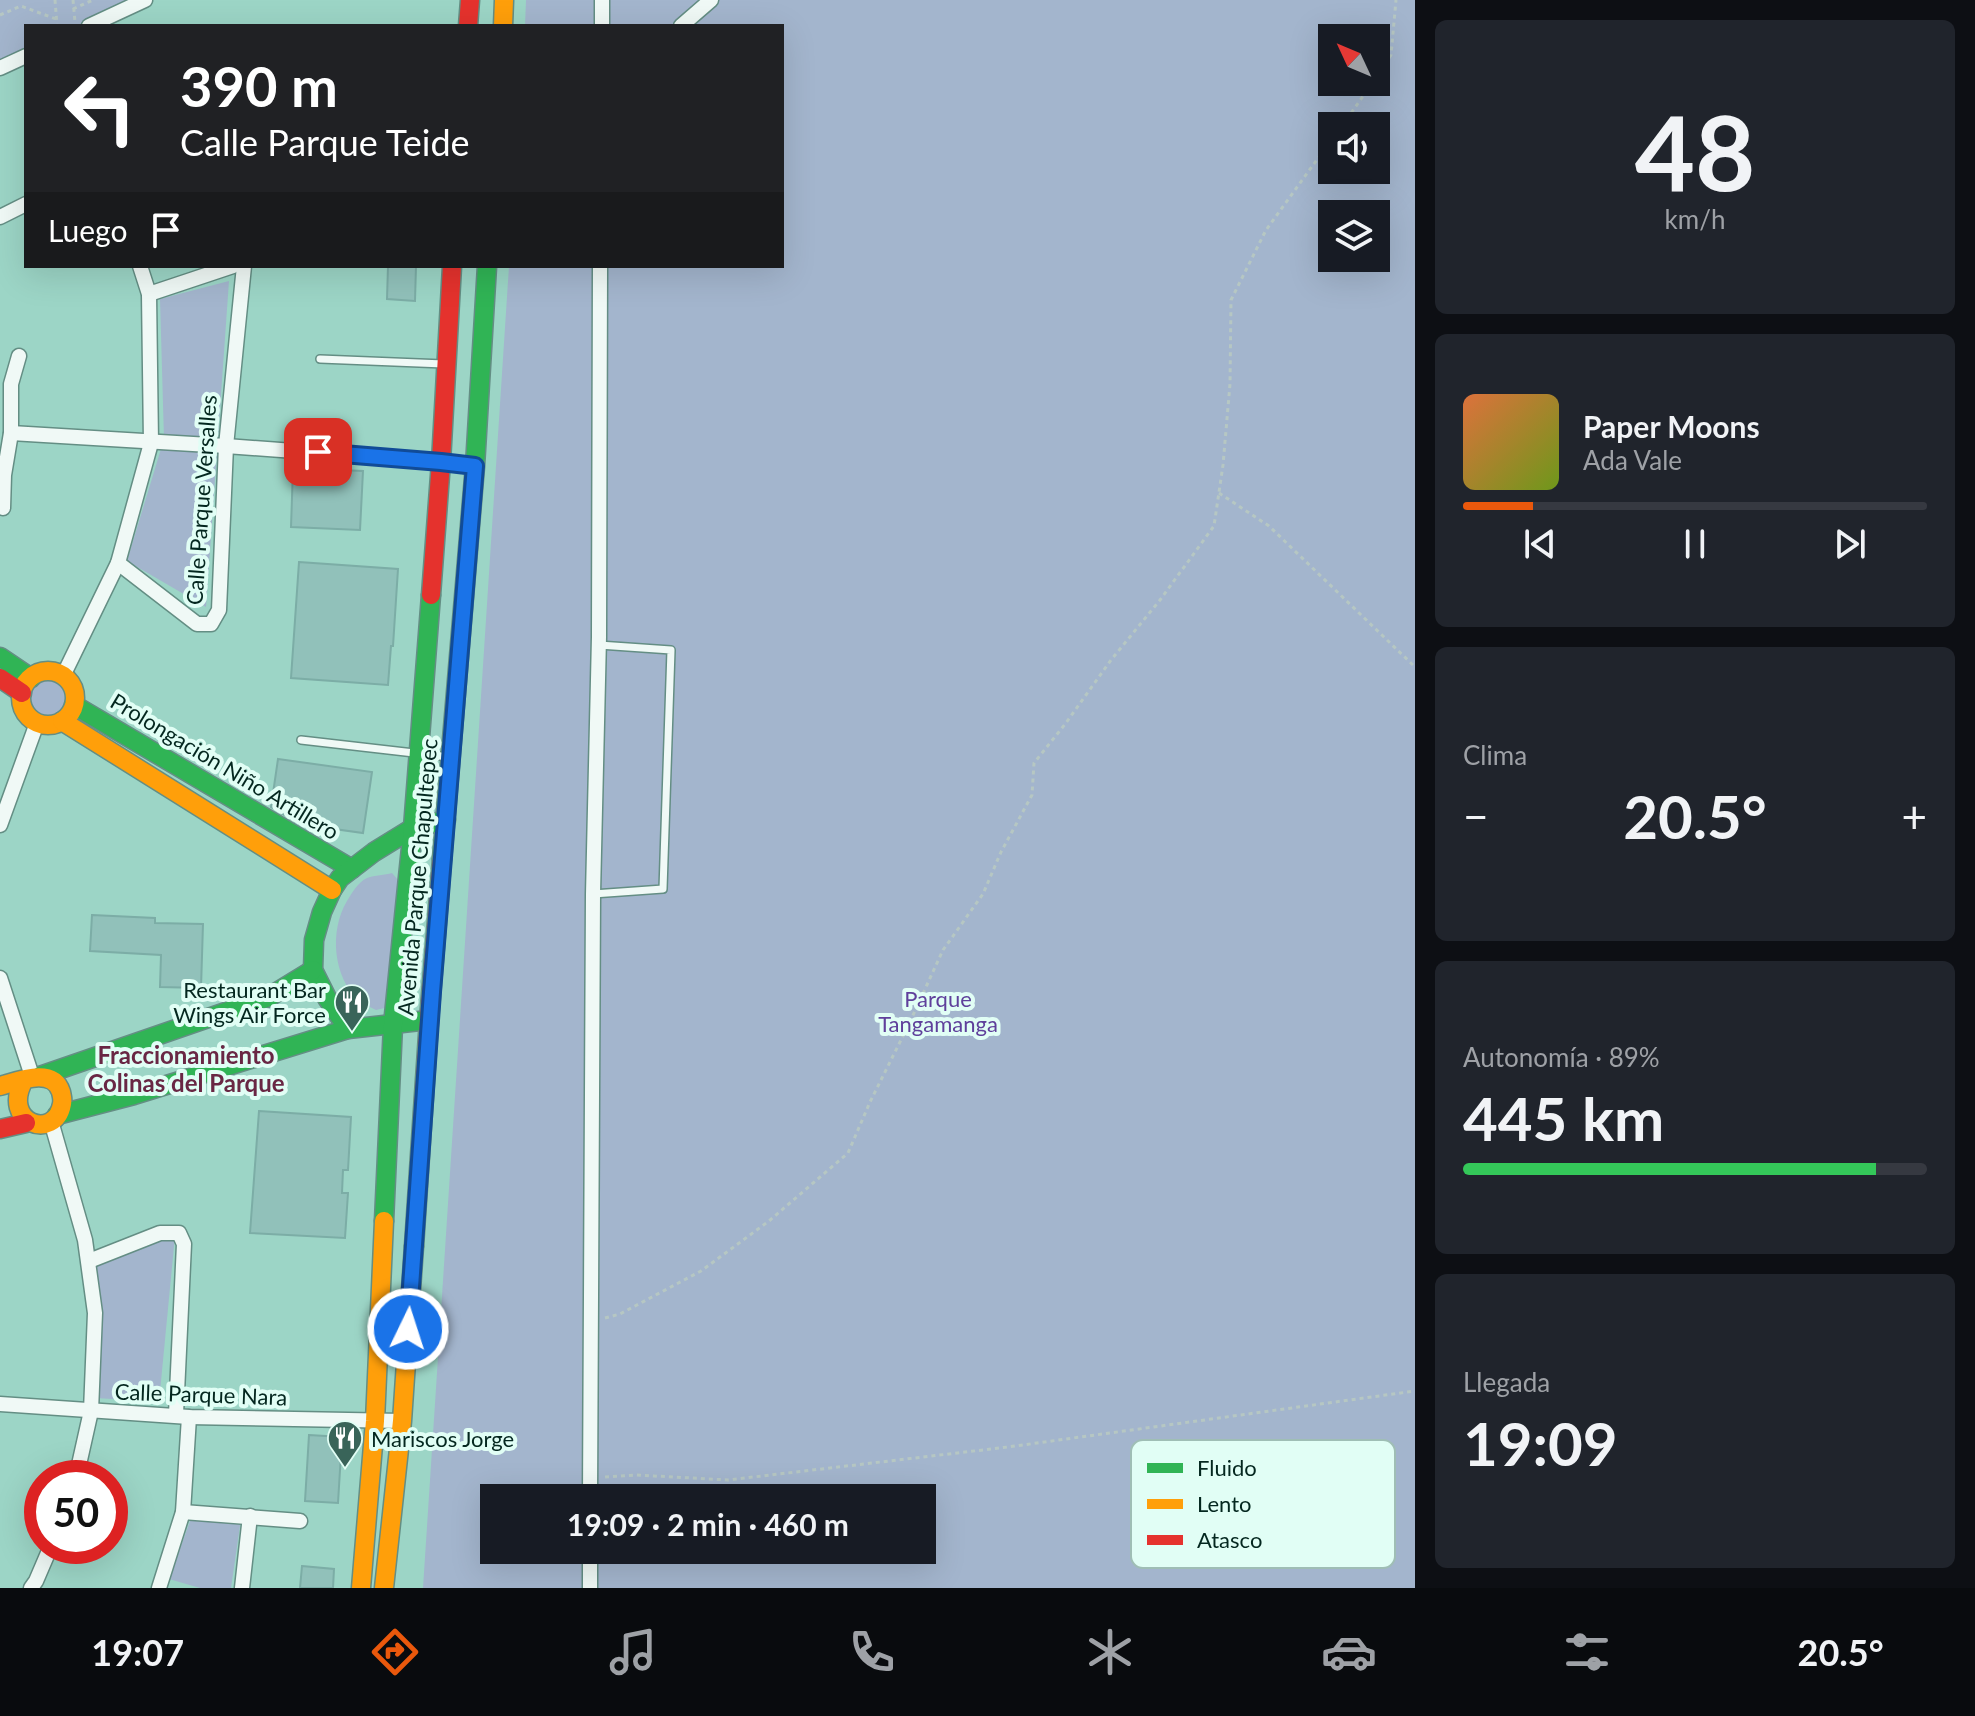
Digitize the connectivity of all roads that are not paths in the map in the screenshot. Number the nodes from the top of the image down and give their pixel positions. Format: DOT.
graph roads {
  1 [pos="145,0"];
  2 [pos="470,0"];
  3 [pos="504,0"];
  4 [pos="602,0"];
  5 [pos="711,0"];
  6 [pos="93,24"];
  7 [pos="468,24"];
  8 [pos="503,24"];
  9 [pos="602,24"];
  10 [pos="683,24"];
  11 [pos="24,57"];
  12 [pos="0,68"];
  13 [pos="24,205"];
  14 [pos="0,217"];
  15 [pos="141,268"];
  16 [pos="227,268"];
  17 [pos="244,268"];
  18 [pos="452,268"];
  19 [pos="487,268"];
  20 [pos="600,268"];
  21 [pos="149,294"];
  22 [pos="19,356"];
  23 [pos="320,359"];
  24 [pos="446,364"];
  25 [pos="6,384"];
  26 [pos="11,433"];
  27 [pos="151,443"];
  28 [pos="226,446"];
  29 [pos="441,462"];
  30 [pos="475,466"];
  31 [pos="2,475"];
  32 [pos="3,508"];
  33 [pos="118,563"];
  34 [pos="599,645"];
  35 [pos="0,657"];
  36 [pos="63,676"];
  37 [pos="0,678"];
  38 [pos="26,686"];
  39 [pos="74,705"];
  40 [pos="62,721"];
  41 [pos="37,723"];
  42 [pos="301,740"];
  43 [pos="419,754"];
  44 [pos="451,757"];
  45 [pos="446,820"];
  46 [pos="0,825"];
  47 [pos="413,828"];
  48 [pos="352,869"];
  49 [pos="332,890"];
  50 [pos="593,894"];
  51 [pos="313,970"];
  52 [pos="0,978"];
  53 [pos="429,1020"];
  54 [pos="393,1025"];
  55 [pos="348,1029"];
  56 [pos="32,1077"];
  57 [pos="0,1086"];
  58 [pos="54,1118"];
  59 [pos="26,1123"];
  60 [pos="0,1129"];
  61 [pos="89,1261"];
  62 [pos="0,1404"];
  63 [pos="91,1411"];
  64 [pos="182,1416"];
  65 [pos="375,1421"];
  66 [pos="402,1421"];
  67 [pos="80,1460"];
  68 [pos="590,1484"];
  69 [pos="183,1512"];
  70 [pos="250,1516"];
  71 [pos="300,1521"];
  72 [pos="43,1564"];
  73 [pos="590,1564"];
  74 [pos="31,1588"];
  75 [pos="159,1588"];
  76 [pos="242,1588"];
  77 [pos="361,1588"];
  78 [pos="384,1588"];
  79 [pos="590,1588"];
  1 -- 6 [label="street"];
  2 -- 7 [label="main road"];
  3 -- 8 [label="main road"];
  4 -- 9 [label="street"];
  5 -- 10 [label="street"];
  11 -- 12 [label="street"];
  13 -- 14 [label="street"];
  15 -- 21 [label="street"];
  16 -- 21 [label="street"];
  17 -- 28 [label="street, Calle Parque Versalles"];
  18 -- 24 [label="main road, Avenida Parque Chapultepec"];
  19 -- 30 [label="main road, Avenida Parque Chapultepec"];
  20 -- 34 [label="street"];
  21 -- 27 [label="street"];
  22 -- 25 [label="street"];
  23 -- 24 [label="lane"];
  24 -- 29 [label="main road, Avenida Parque Chapultepec"];
  25 -- 26 [label="street"];
  26 -- 27 [label="street"];
  26 -- 31 [label="street"];
  27 -- 28 [label="street"];
  27 -- 33 [label="street"];
  28 -- 29 [label="street"];
  28 -- 33 [label="street, Calle Parque Versalles"];
  29 -- 30 [label="street"];
  29 -- 43 [label="main road, Avenida Parque Chapultepec"];
  30 -- 44 [label="main road, Avenida Parque Chapultepec"];
  31 -- 32 [label="street"];
  33 -- 36 [label="street"];
  34 -- 50 [label="street"];
  34 -- 50 [label="lane"];
  35 -- 38 [label="main road"];
  36 -- 38 [label="main road"];
  36 -- 39 [label="main road"];
  37 -- 38 [label="main road"];
  38 -- 41 [label="main road"];
  39 -- 40 [label="main road"];
  39 -- 48 [label="main road, Prolongación Niño Artillero"];
  40 -- 41 [label="main road"];
  40 -- 49 [label="main road, Prolongación Niño Artillero"];
  41 -- 46 [label="street"];
  42 -- 43 [label="lane"];
  43 -- 44 [label="lane"];
  43 -- 47 [label="main road, Avenida Parque Chapultepec"];
  44 -- 45 [label="main road, Avenida Parque Chapultepec"];
  45 -- 47 [label="main road"];
  45 -- 53 [label="main road, Avenida Parque Chapultepec"];
  47 -- 48 [label="main road"];
  47 -- 54 [label="main road, Avenida Parque Chapultepec"];
  48 -- 49 [label="main road"];
  49 -- 51 [label="main road"];
  50 -- 68 [label="street"];
  51 -- 55 [label="main road"];
  51 -- 56 [label="main road"];
  52 -- 56 [label="street"];
  53 -- 54 [label="main road"];
  53 -- 66 [label="main road, Avenida Parque Chapultepec"];
  54 -- 55 [label="main road"];
  54 -- 65 [label="main road, Avenida Parque Chapultepec"];
  55 -- 58 [label="main road"];
  56 -- 57 [label="main road"];
  56 -- 58 [label="main road"];
  56 -- 59 [label="main road"];
  58 -- 59 [label="main road"];
  58 -- 61 [label="street"];
  59 -- 60 [label="main road"];
  61 -- 63 [label="street"];
  61 -- 64 [label="street"];
  62 -- 63 [label="street, Calle Parque Nara"];
  63 -- 64 [label="street, Calle Parque Nara"];
  63 -- 67 [label="street"];
  64 -- 65 [label="street, Calle Parque Nara"];
  64 -- 69 [label="street"];
  65 -- 66 [label="street, Calle Parque Nara"];
  65 -- 77 [label="main road, Avenida Parque Chapultepec"];
  66 -- 78 [label="main road, Avenida Parque Chapultepec"];
  69 -- 70 [label="street"];
  69 -- 75 [label="street"];
  70 -- 71 [label="street"];
  70 -- 76 [label="street"];
  72 -- 74 [label="street"];
  73 -- 79 [label="street"];
}
